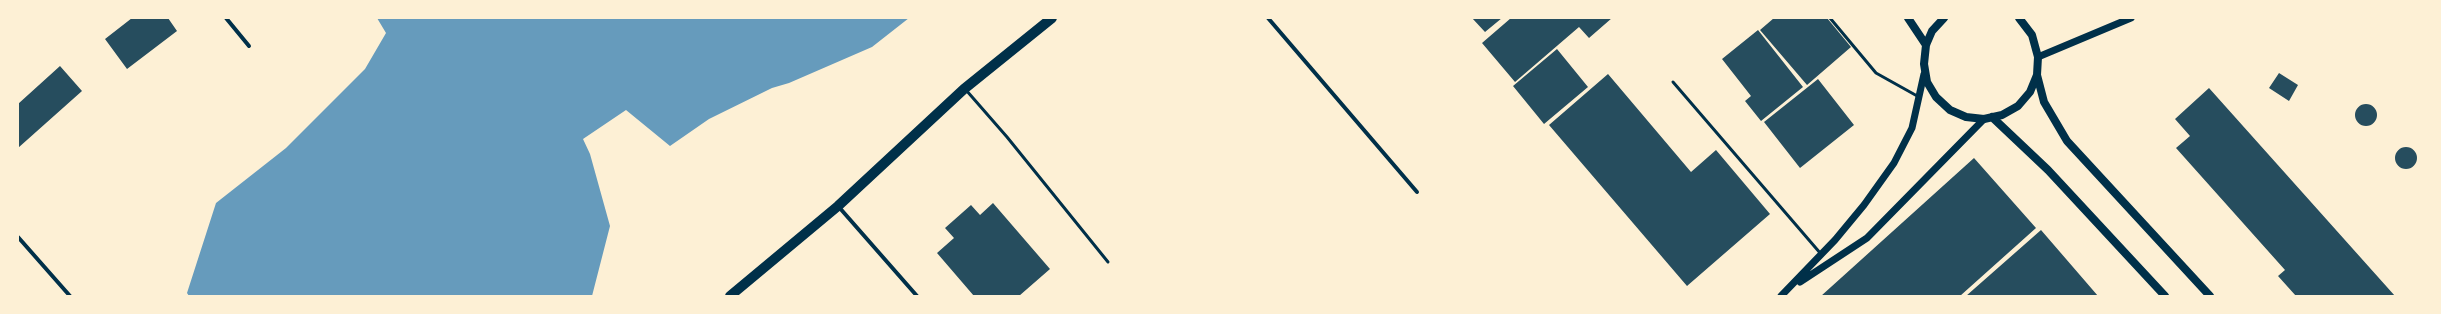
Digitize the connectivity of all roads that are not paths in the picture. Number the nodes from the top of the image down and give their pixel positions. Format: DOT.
graph roads {
  1 [pos="226,18"];
  2 [pos="1052,18"];
  3 [pos="1268,18"];
  4 [pos="1830,18"];
  5 [pos="1908,18"];
  6 [pos="1944,18"];
  7 [pos="2019,18"];
  8 [pos="2131,18"];
  9 [pos="1926,45"];
  10 [pos="249,46"];
  11 [pos="2038,57"];
  12 [pos="1925,70"];
  13 [pos="2037,75"];
  14 [pos="1673,82"];
  15 [pos="964,89"];
  16 [pos="1920,98"];
  17 [pos="1988,118"];
  18 [pos="1417,192"];
  19 [pos="838,206"];
  20 [pos="18,237"];
  21 [pos="1822,255"];
  22 [pos="1108,262"];
  23 [pos="1789,288"];
  24 [pos="70,296"];
  25 [pos="730,296"];
  26 [pos="917,296"];
  27 [pos="1781,296"];
  28 [pos="2165,296"];
  29 [pos="2210,296"];
  1 -- 10 [label="street"];
  2 -- 15 [label="main road"];
  3 -- 18 [label="street"];
  4 -- 16 [label="lane"];
  5 -- 9 [label="main road"];
  6 -- 9 [label="main road"];
  7 -- 11 [label="main road"];
  8 -- 11 [label="street"];
  9 -- 12 [label="main road"];
  11 -- 13 [label="main road"];
  12 -- 16 [label="street"];
  12 -- 17 [label="main road"];
  13 -- 17 [label="main road"];
  13 -- 29 [label="main road"];
  14 -- 21 [label="lane"];
  15 -- 19 [label="main road"];
  15 -- 22 [label="lane"];
  16 -- 21 [label="street"];
  17 -- 23 [label="street"];
  17 -- 28 [label="main road"];
  19 -- 25 [label="main road"];
  19 -- 26 [label="street"];
  20 -- 24 [label="street"];
  21 -- 23 [label="street"];
  23 -- 27 [label="street"];
}
